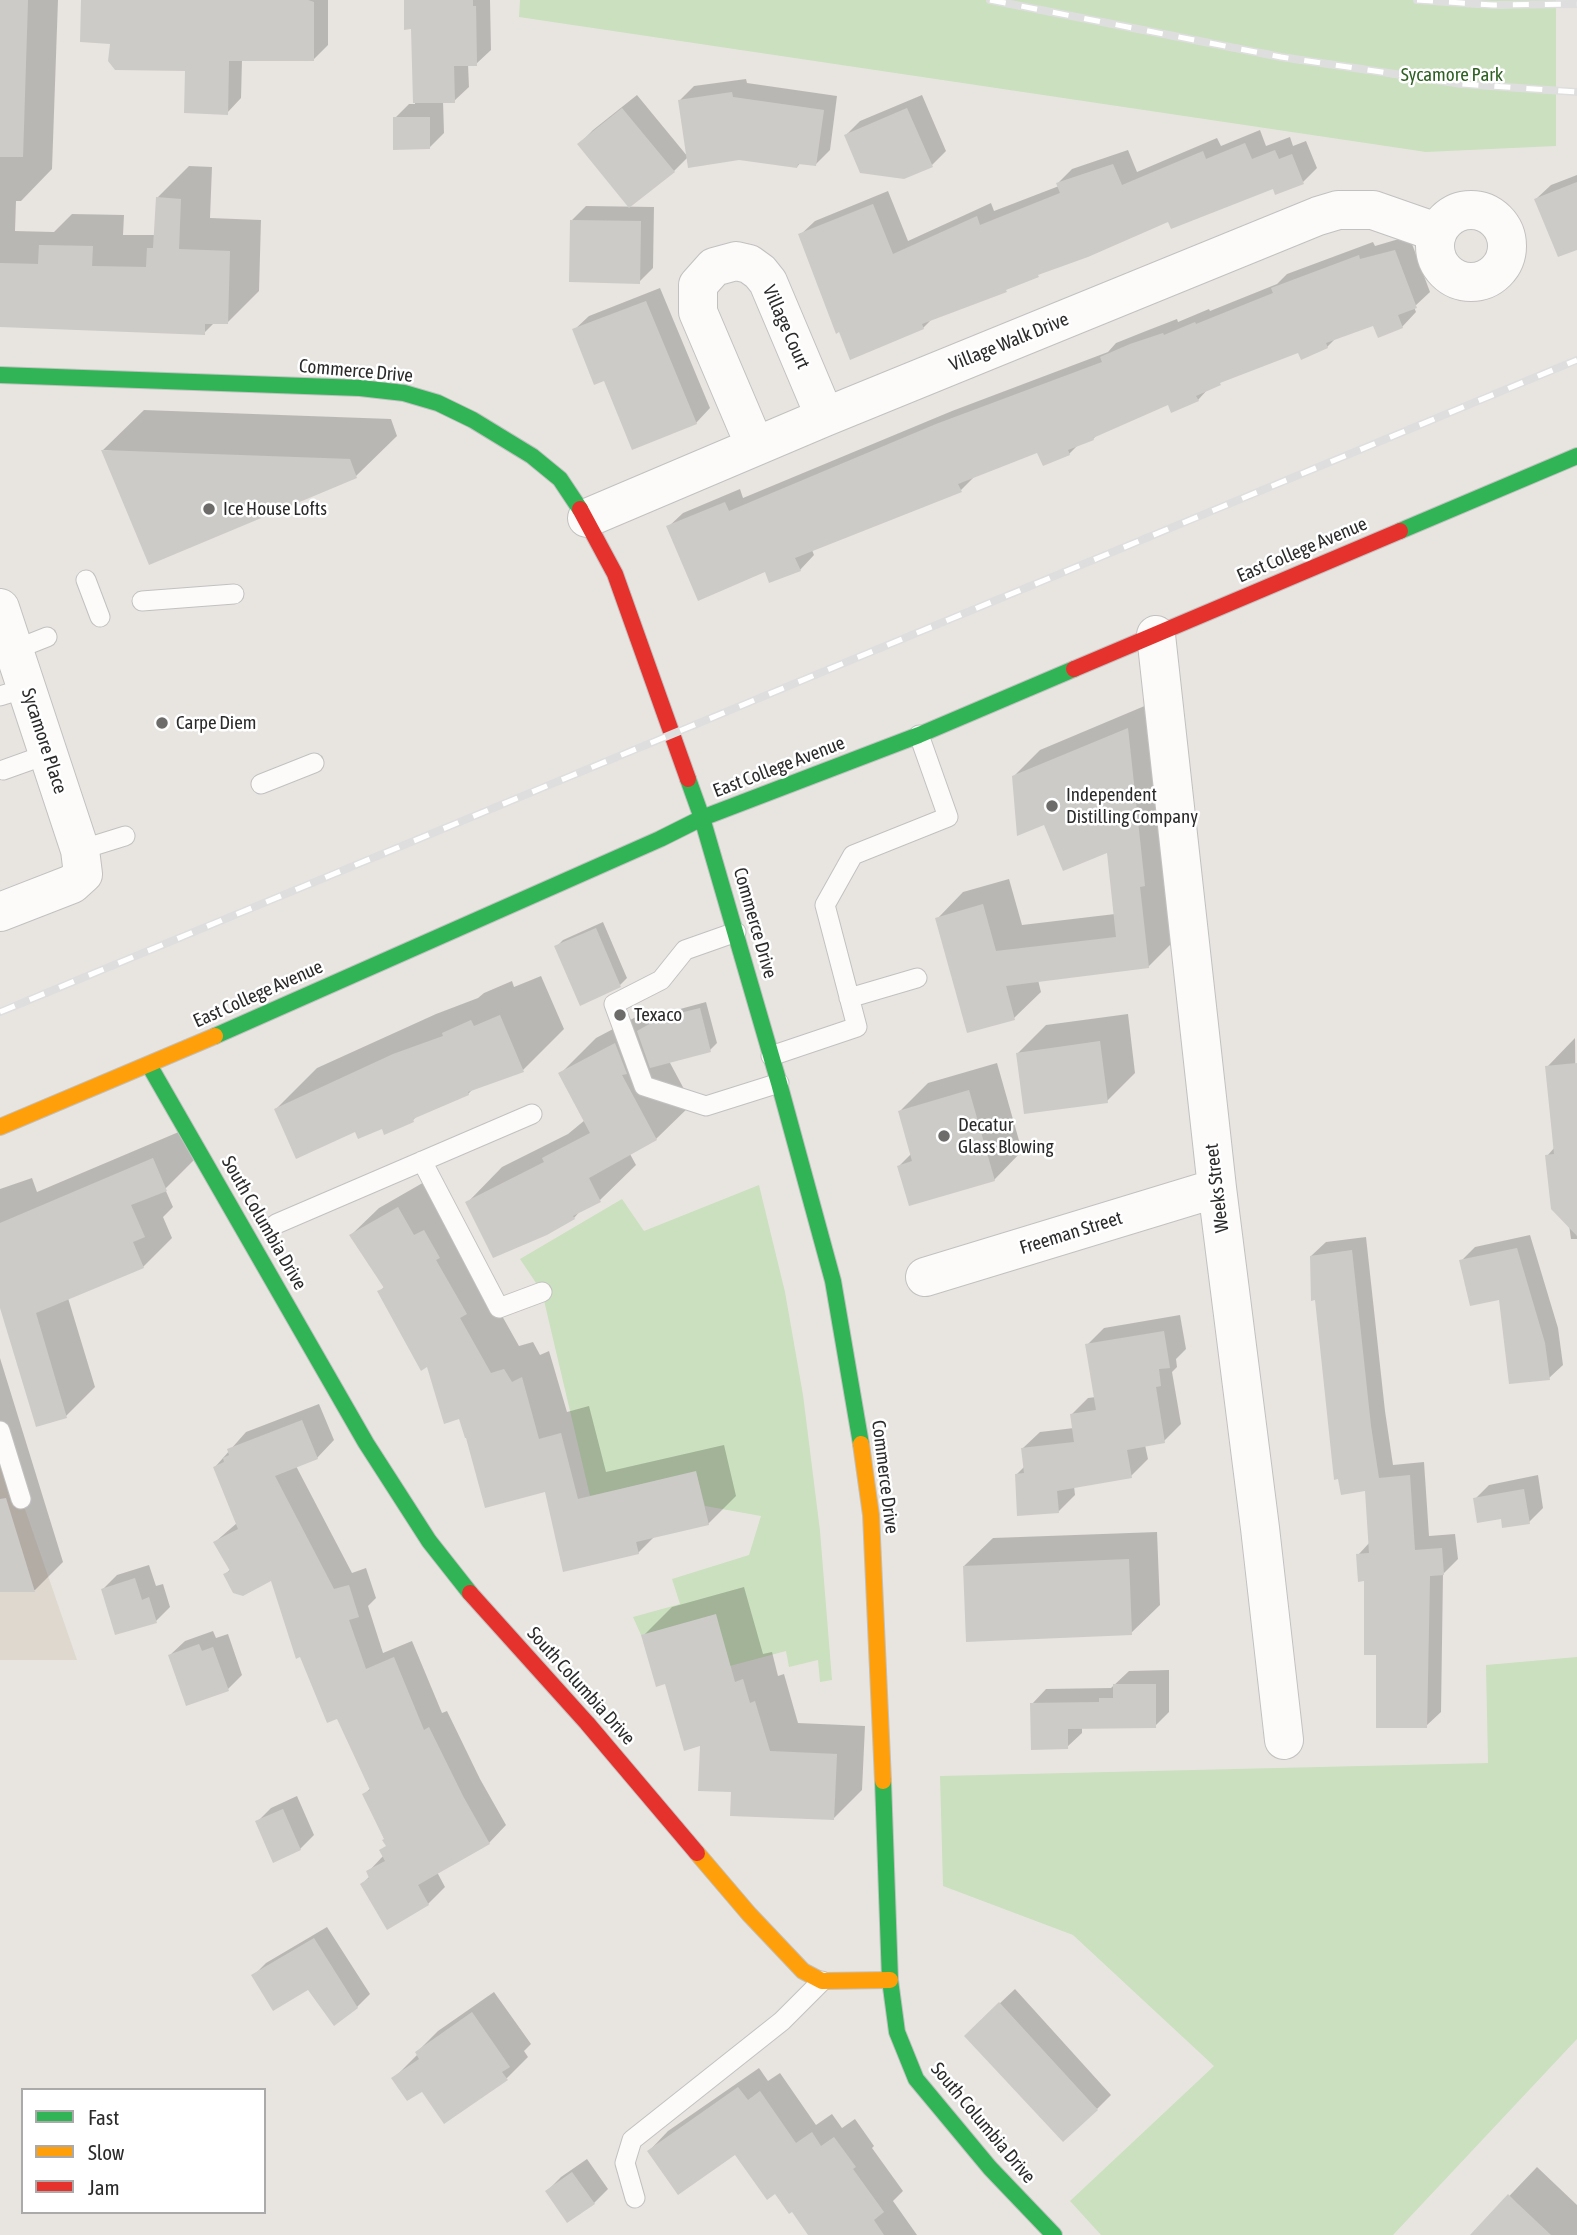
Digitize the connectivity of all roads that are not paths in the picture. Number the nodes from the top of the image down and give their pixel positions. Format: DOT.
graph roads {
  1 [pos="1436,232"];
  2 [pos="0,375"];
  3 [pos="825,416"];
  4 [pos="755,446"];
  5 [pos="1577,456"];
  6 [pos="587,518"];
  7 [pos="86,580"];
  8 [pos="234,594"];
  9 [pos="142,601"];
  10 [pos="0,608"];
  11 [pos="100,617"];
  12 [pos="1156,635"];
  13 [pos="13,692"];
  14 [pos="919,735"];
  15 [pos="48,754"];
  16 [pos="314,763"];
  17 [pos="3,770"];
  18 [pos="261,784"];
  19 [pos="702,818"];
  20 [pos="125,836"];
  21 [pos="82,862"];
  22 [pos="0,912"];
  23 [pos="736,932"];
  24 [pos="917,978"];
  25 [pos="849,998"];
  26 [pos="771,1056"];
  27 [pos="149,1065"];
  28 [pos="779,1083"];
  29 [pos="532,1114"];
  30 [pos="0,1127"];
  31 [pos="422,1161"];
  32 [pos="1217,1188"];
  33 [pos="276,1224"];
  34 [pos="925,1277"];
  35 [pos="542,1292"];
  36 [pos="0,1431"];
  37 [pos="21,1499"];
  38 [pos="1284,1740"];
  39 [pos="890,1980"];
  40 [pos="822,1981"];
  41 [pos="635,2198"];
  42 [pos="1054,2235"];
  1 -- 3 [label="street, Village Walk Drive"];
  2 -- 6 [label="main road, Commerce Drive"];
  3 -- 4 [label="street, Village Walk Drive"];
  3 -- 4 [label="street, Village Court"];
  4 -- 6 [label="street, Village Walk Drive"];
  5 -- 12 [label="main road, East College Avenue"];
  6 -- 19 [label="main road, Commerce Drive"];
  7 -- 11 [label="lane"];
  8 -- 9 [label="lane"];
  10 -- 13 [label="street, Sycamore Place"];
  12 -- 14 [label="main road, East College Avenue"];
  12 -- 32 [label="street, Weeks Street"];
  13 -- 15 [label="street, Sycamore Place"];
  14 -- 19 [label="main road, East College Avenue"];
  14 -- 25 [label="lane"];
  15 -- 17 [label="lane"];
  15 -- 21 [label="street, Sycamore Place"];
  16 -- 18 [label="lane"];
  19 -- 23 [label="main road, Commerce Drive"];
  19 -- 27 [label="main road, East College Avenue"];
  20 -- 21 [label="lane"];
  21 -- 22 [label="street"];
  23 -- 26 [label="main road, Commerce Drive"];
  23 -- 28 [label="lane"];
  24 -- 25 [label="lane"];
  25 -- 26 [label="lane"];
  26 -- 28 [label="main road, Commerce Drive"];
  27 -- 30 [label="main road, East College Avenue"];
  27 -- 40 [label="main road, South Columbia Drive"];
  28 -- 39 [label="main road, Commerce Drive"];
  29 -- 31 [label="lane"];
  31 -- 33 [label="lane"];
  31 -- 35 [label="lane"];
  32 -- 34 [label="street, Freeman Street"];
  32 -- 38 [label="street, Weeks Street"];
  36 -- 37 [label="lane"];
  39 -- 40 [label="main road"];
  39 -- 42 [label="main road, South Columbia Drive"];
  40 -- 41 [label="lane"];
}
